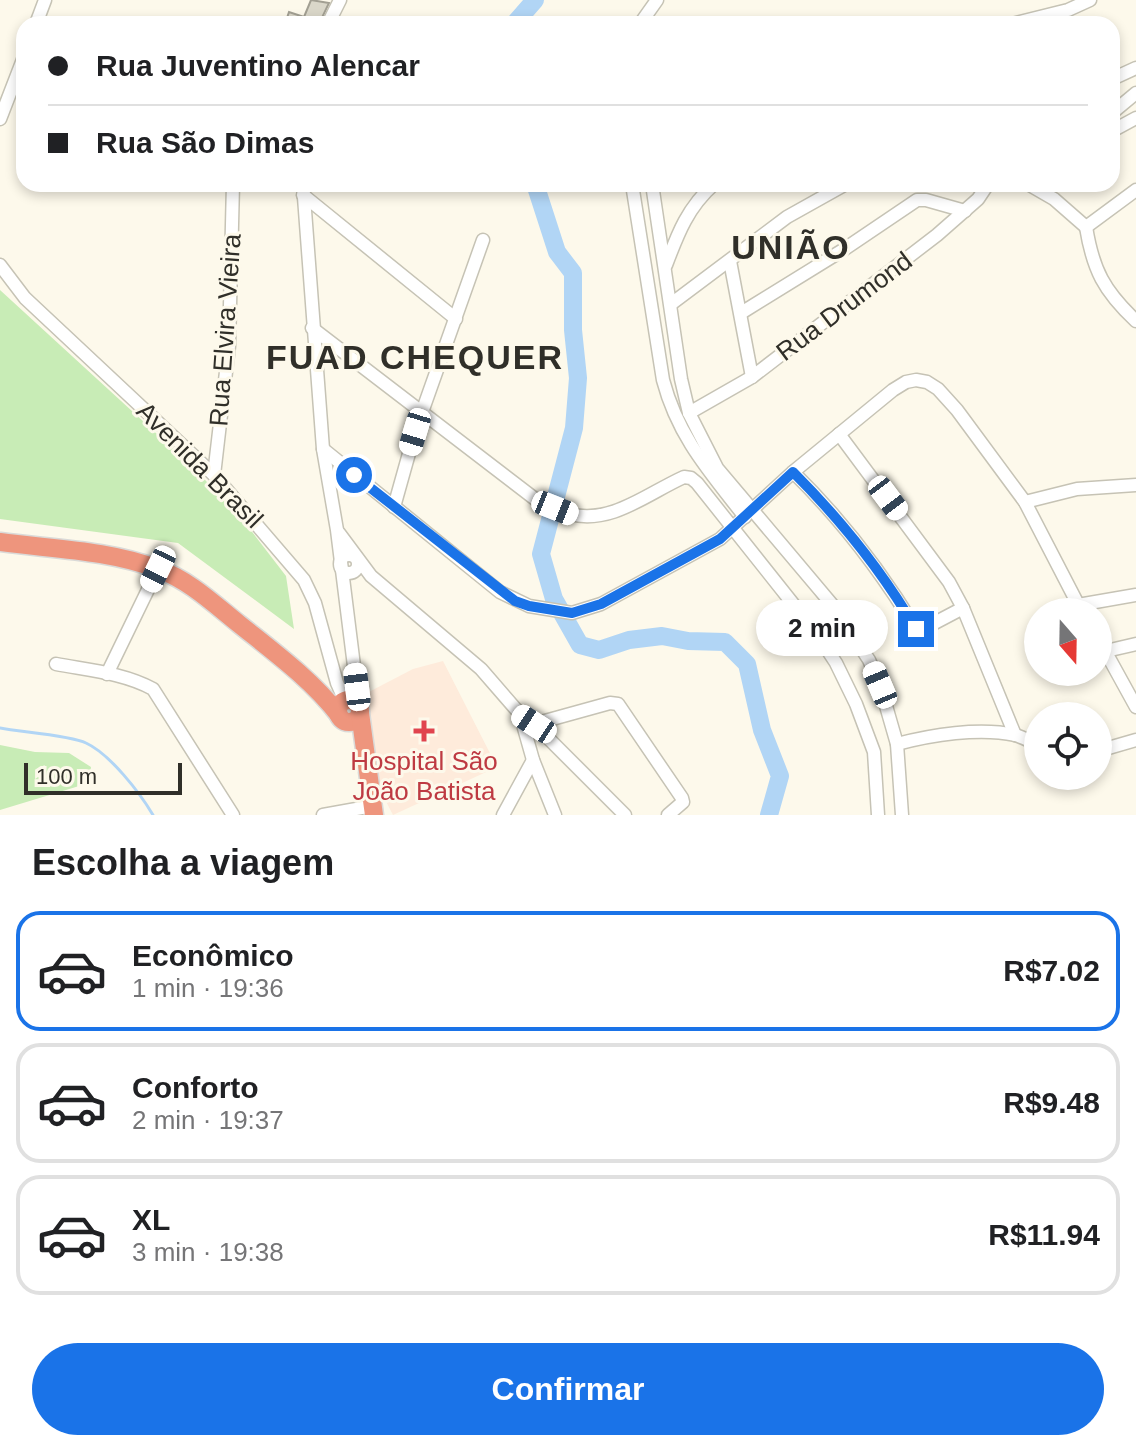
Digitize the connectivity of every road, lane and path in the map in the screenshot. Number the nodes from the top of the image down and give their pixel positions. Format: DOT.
graph roads {
  1 [pos="1090,0"];
  2 [pos="1044,16"];
  3 [pos="16,78"];
  4 [pos="1136,93"];
  5 [pos="1120,106"];
  6 [pos="0,119"];
  7 [pos="1136,190"];
  8 [pos="233,192"];
  9 [pos="303,192"];
  10 [pos="307,192"];
  11 [pos="633,192"];
  12 [pos="653,192"];
  13 [pos="705,192"];
  14 [pos="832,192"];
  15 [pos="983,192"];
  16 [pos="1042,192"];
  17 [pos="965,211"];
  18 [pos="1086,227"];
  19 [pos="483,240"];
  20 [pos="730,261"];
  21 [pos="0,265"];
  22 [pos="665,268"];
  23 [pos="671,304"];
  24 [pos="741,313"];
  25 [pos="456,319"];
  26 [pos="1136,321"];
  27 [pos="312,328"];
  28 [pos="752,377"];
  29 [pos="423,412"];
  30 [pos="689,413"];
  31 [pos="839,434"];
  32 [pos="323,449"];
  33 [pos="793,472"];
  34 [pos="214,475"];
  35 [pos="1136,485"];
  36 [pos="1025,502"];
  37 [pos="394,507"];
  38 [pos="748,512"];
  39 [pos="337,530"];
  40 [pos="733,530"];
  41 [pos="0,542"];
  42 [pos="357,559"];
  43 [pos="340,566"];
  44 [pos="158,569"];
  45 [pos="353,572"];
  46 [pos="371,576"];
  47 [pos="344,589"];
  48 [pos="1136,595"];
  49 [pos="1075,598"];
  50 [pos="1112,601"];
  51 [pos="963,608"];
  52 [pos="1136,644"];
  53 [pos="1112,650"];
  54 [pos="1112,660"];
  55 [pos="56,664"];
  56 [pos="107,674"];
  57 [pos="1133,692"];
  58 [pos="349,706"];
  59 [pos="1136,707"];
  60 [pos="520,714"];
  61 [pos="534,724"];
  62 [pos="1015,735"];
  63 [pos="1024,739"];
  64 [pos="1136,740"];
  65 [pos="897,744"];
  66 [pos="1112,747"];
  67 [pos="533,760"];
  68 [pos="374,810"];
  69 [pos="233,815"];
  70 [pos="323,815"];
  71 [pos="503,815"];
  72 [pos="555,815"];
  73 [pos="625,815"];
  74 [pos="668,815"];
  75 [pos="878,815"];
  76 [pos="902,815"];
  1 -- 2 [label="street"];
  3 -- 6 [label="street"];
  4 -- 5 [label="street"];
  7 -- 18 [label="street"];
  8 -- 34 [label="street, Rua Elvira Vieira"];
  9 -- 27 [label="street"];
  10 -- 25 [label="street"];
  11 -- 38 [label="street"];
  12 -- 22 [label="street"];
  13 -- 22 [label="street"];
  14 -- 20 [label="street"];
  15 -- 17 [label="street, Rua Drumond"];
  16 -- 18 [label="street"];
  17 -- 24 [label="street"];
  17 -- 28 [label="street, Rua Drumond"];
  18 -- 26 [label="street"];
  19 -- 25 [label="street"];
  20 -- 23 [label="street"];
  20 -- 24 [label="street"];
  21 -- 34 [label="street, Avenida Brasil"];
  22 -- 23 [label="street"];
  23 -- 30 [label="street"];
  24 -- 28 [label="street"];
  25 -- 29 [label="street"];
  27 -- 29 [label="street"];
  27 -- 32 [label="street"];
  28 -- 30 [label="street, Rua Drumond"];
  29 -- 37 [label="street"];
  29 -- 40 [label="street"];
  30 -- 38 [label="street"];
  31 -- 33 [label="street"];
  31 -- 36 [label="street"];
  31 -- 51 [label="street"];
  32 -- 37 [label="street"];
  32 -- 39 [label="street"];
  33 -- 38 [label="street"];
  33 -- 51 [label="street"];
  34 -- 58 [label="street, Avenida Brasil"];
  35 -- 36 [label="street"];
  36 -- 49 [label="street"];
  37 -- 40 [label="street"];
  38 -- 40 [label="street"];
  38 -- 65 [label="street"];
  39 -- 42 [label="street"];
  39 -- 43 [label="street"];
  40 -- 75 [label="street"];
  41 -- 44 [label="highway"];
  42 -- 43 [label="street"];
  42 -- 45 [label="street"];
  42 -- 46 [label="street"];
  43 -- 45 [label="street"];
  43 -- 47 [label="street"];
  44 -- 56 [label="street"];
  44 -- 58 [label="highway"];
  45 -- 46 [label="street"];
  45 -- 47 [label="street"];
  46 -- 60 [label="street"];
  47 -- 58 [label="street"];
  48 -- 50 [label="street"];
  51 -- 62 [label="street"];
  52 -- 53 [label="street"];
  54 -- 57 [label="street"];
  55 -- 56 [label="street"];
  56 -- 69 [label="street"];
  57 -- 59 [label="street"];
  58 -- 68 [label="highway"];
  60 -- 61 [label="street"];
  60 -- 67 [label="street"];
  61 -- 73 [label="street"];
  61 -- 74 [label="street"];
  62 -- 63 [label="street"];
  62 -- 65 [label="street"];
  64 -- 66 [label="street"];
  65 -- 76 [label="street"];
  67 -- 71 [label="street"];
  67 -- 72 [label="street"];
  68 -- 70 [label="street"];
}
